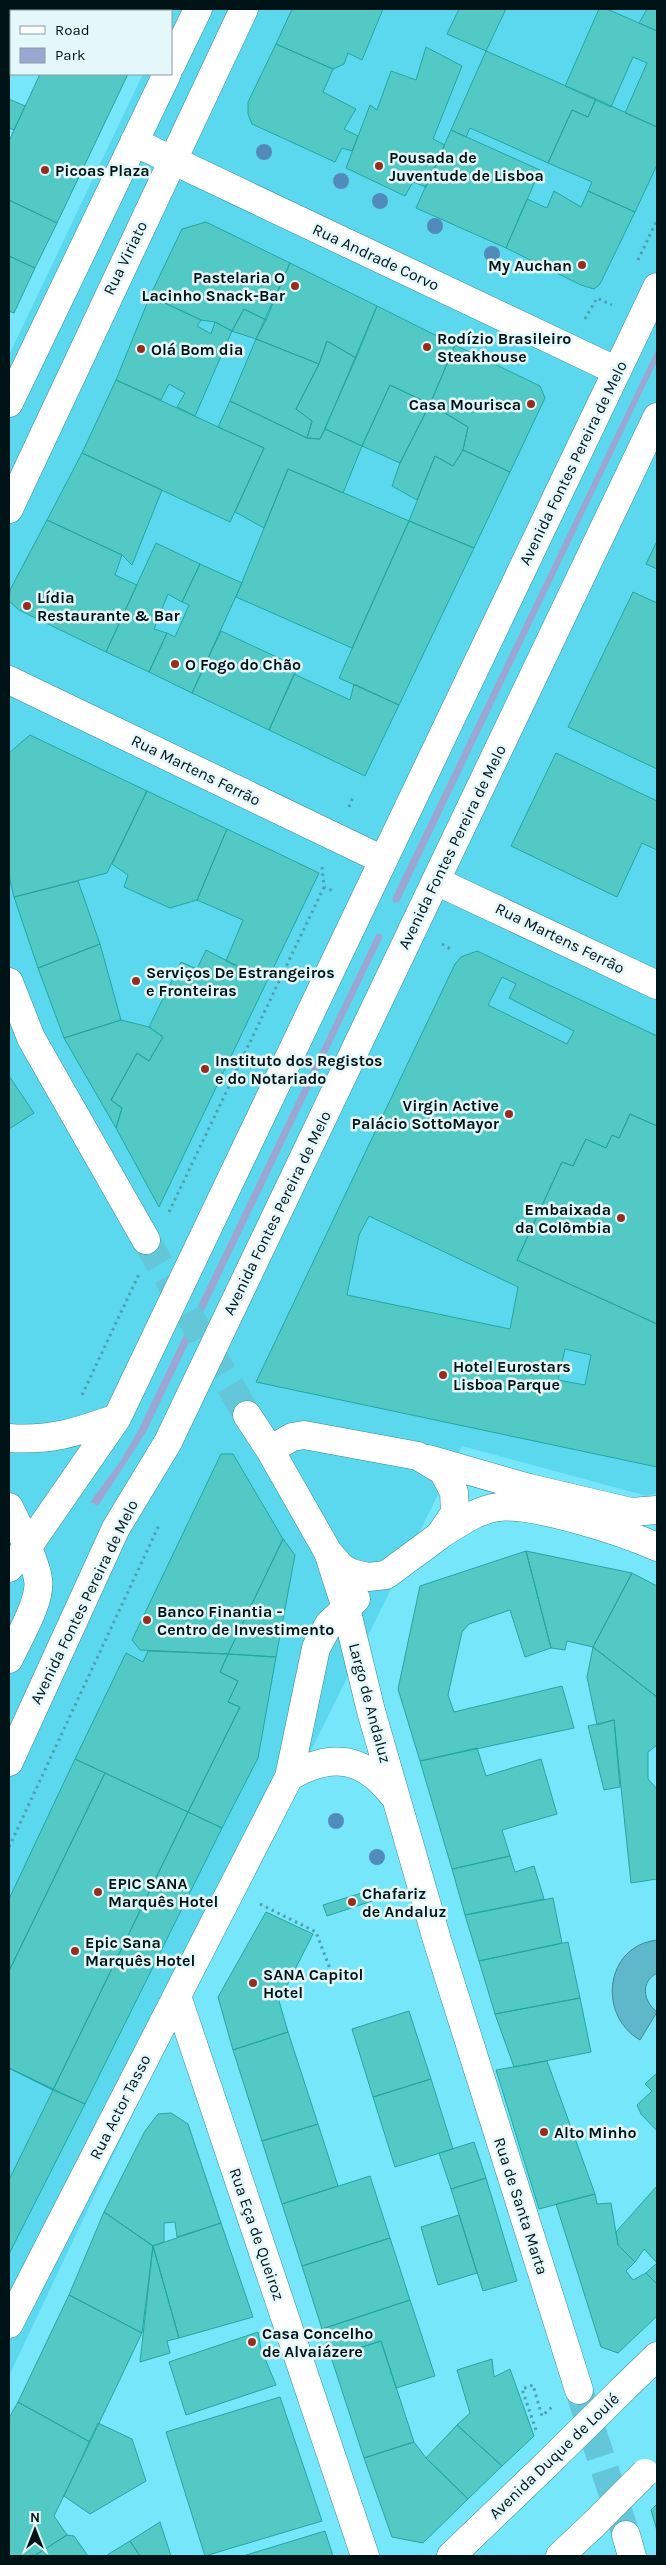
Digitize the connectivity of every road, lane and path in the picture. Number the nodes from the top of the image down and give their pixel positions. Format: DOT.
graph roads {
  1 [pos="198,9"];
  2 [pos="244,9"];
  3 [pos="172,63"];
  4 [pos="167,75"];
  5 [pos="134,142"];
  6 [pos="172,160"];
  7 [pos="657,287"];
  8 [pos="617,371"];
  9 [pos="9,403"];
  10 [pos="657,417"];
  11 [pos="9,508"];
  12 [pos="9,680"];
  13 [pos="384,860"];
  14 [pos="436,881"];
  15 [pos="324,887"];
  16 [pos="9,982"];
  17 [pos="657,985"];
  18 [pos="168,1215"];
  19 [pos="146,1240"];
  20 [pos="142,1268"];
  21 [pos="79,1401"];
  22 [pos="247,1415"];
  23 [pos="117,1418"];
  24 [pos="9,1438"];
  25 [pos="270,1450"];
  26 [pos="418,1456"];
  27 [pos="527,1498"];
  28 [pos="9,1507"];
  29 [pos="644,1511"];
  30 [pos="657,1521"];
  31 [pos="439,1536"];
  32 [pos="657,1547"];
  33 [pos="26,1548"];
  34 [pos="328,1552"];
  35 [pos="9,1568"];
  36 [pos="386,1575"];
  37 [pos="346,1608"];
  38 [pos="9,1659"];
  39 [pos="9,1762"];
  40 [pos="289,1777"];
  41 [pos="396,1798"];
  42 [pos="230,1889"];
  43 [pos="332,1974"];
  44 [pos="176,1996"];
  45 [pos="463,2023"];
  46 [pos="9,2324"];
  47 [pos="657,2356"];
  48 [pos="578,2387"];
  49 [pos="548,2463"];
  50 [pos="651,2467"];
  51 [pos="365,2556"];
  52 [pos="451,2556"];
  53 [pos="560,2556"];
  1 -- 3 [label="street"];
  2 -- 6 [label="street, Rua Viriato"];
  4 -- 5 [label="street"];
  5 -- 6 [label="street, Rua Andrade Corvo"];
  5 -- 9 [label="street"];
  6 -- 8 [label="street, Rua Andrade Corvo"];
  6 -- 11 [label="street, Rua Viriato"];
  7 -- 8 [label="street, Avenida Fontes Pereira de Melo"];
  8 -- 13 [label="street, Avenida Fontes Pereira de Melo"];
  10 -- 14 [label="street, Avenida Fontes Pereira de Melo"];
  12 -- 13 [label="street, Rua Martens Ferrão"];
  13 -- 23 [label="street, Avenida Fontes Pereira de Melo"];
  14 -- 17 [label="street, Rua Martens Ferrão"];
  14 -- 39 [label="street, Avenida Fontes Pereira de Melo"];
  15 -- 18 [label="path"];
  16 -- 19 [label="street"];
  20 -- 21 [label="path"];
  22 -- 25 [label="street, Largo de Andaluz"];
  23 -- 24 [label="street"];
  23 -- 33 [label="street, Avenida Fontes Pereira de Melo"];
  25 -- 26 [label="street"];
  25 -- 34 [label="street, Largo de Andaluz"];
  26 -- 27 [label="street"];
  26 -- 31 [label="street"];
  27 -- 29 [label="street"];
  27 -- 31 [label="street"];
  27 -- 32 [label="street"];
  28 -- 33 [label="street"];
  29 -- 30 [label="street"];
  31 -- 36 [label="street"];
  33 -- 35 [label="street, Avenida Fontes Pereira de Melo"];
  33 -- 38 [label="street"];
  34 -- 36 [label="street, Largo de Andaluz"];
  34 -- 37 [label="street, Largo de Andaluz"];
  36 -- 37 [label="street"];
  37 -- 40 [label="street"];
  37 -- 41 [label="street, Largo de Andaluz"];
  40 -- 41 [label="street, Largo de Andaluz"];
  40 -- 42 [label="street"];
  41 -- 45 [label="street, Largo de Andaluz"];
  42 -- 43 [label="path"];
  42 -- 44 [label="street, Rua Actor Tasso"];
  44 -- 46 [label="street, Rua Actor Tasso"];
  44 -- 51 [label="street, Rua Eça de Queiroz"];
  45 -- 48 [label="street, Rua de Santa Marta"];
  47 -- 49 [label="street, Avenida Duque de Loulé, bridge"];
  48 -- 49 [label="path"];
  49 -- 52 [label="street, Avenida Duque de Loulé"];
  50 -- 53 [label="street, bridge"];
}
